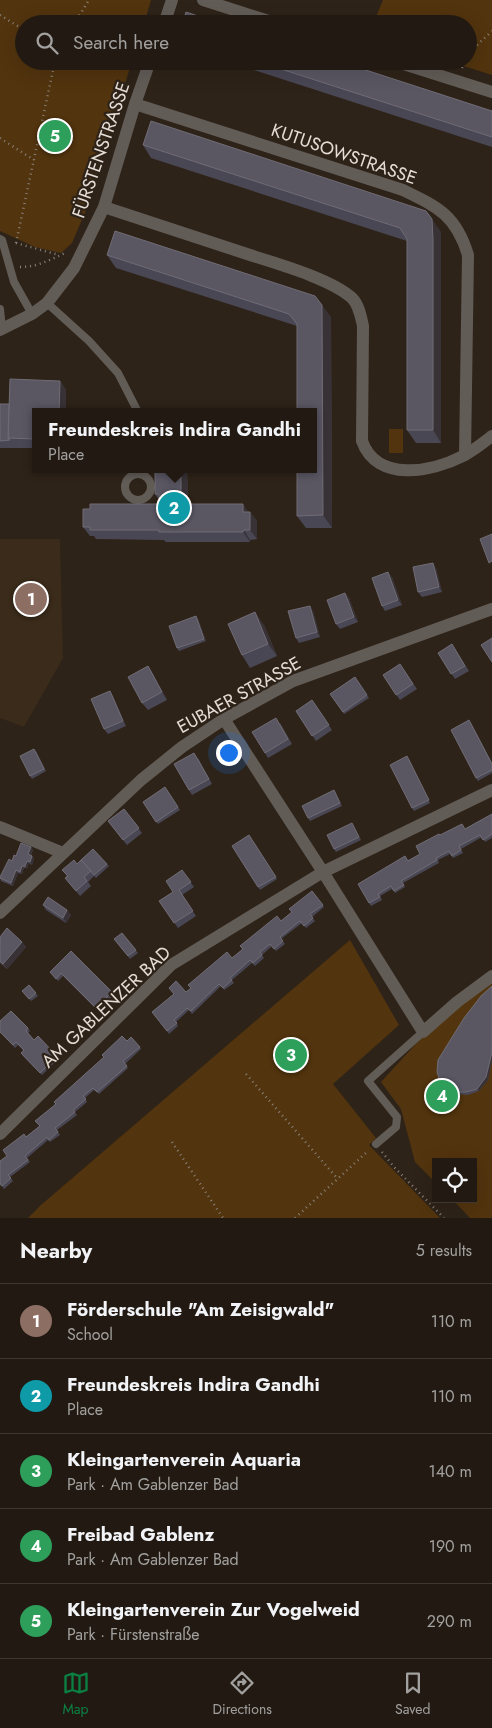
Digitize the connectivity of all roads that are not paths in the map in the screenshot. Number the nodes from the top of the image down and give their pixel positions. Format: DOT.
graph roads {
  1 [pos="172,0"];
  2 [pos="204,0"];
  3 [pos="167,15"];
  4 [pos="250,15"];
  5 [pos="147,70"];
  6 [pos="422,70"];
  7 [pos="492,92"];
  8 [pos="135,104"];
  9 [pos="104,207"];
  10 [pos="1,240"];
  11 [pos="47,303"];
  12 [pos="0,309"];
  13 [pos="32,314"];
  14 [pos="1,329"];
  15 [pos="136,408"];
  16 [pos="492,436"];
  17 [pos="464,455"];
  18 [pos="492,610"];
  19 [pos="224,719"];
  20 [pos="492,790"];
  21 [pos="0,827"];
  22 [pos="63,853"];
  23 [pos="323,872"];
  24 [pos="0,913"];
  25 [pos="492,976"];
  26 [pos="423,1032"];
  27 [pos="0,1134"];
  28 [pos="376,1144"];
  1 -- 3 [label="street"];
  2 -- 4 [label="street"];
  5 -- 8 [label="street, FÜRSTENSTRASSE"];
  6 -- 7 [label="street"];
  8 -- 9 [label="street, FÜRSTENSTRASSE"];
  8 -- 17 [label="street, KUTUSOWSTRASSE"];
  9 -- 11 [label="street, FÜRSTENSTRASSE"];
  9 -- 17 [label="street"];
  10 -- 13 [label="lane"];
  11 -- 13 [label="street, FÜRSTENSTRASSE"];
  11 -- 15 [label="lane"];
  12 -- 14 [label="lane"];
  13 -- 14 [label="street, FÜRSTENSTRASSE"];
  16 -- 17 [label="street"];
  18 -- 19 [label="street, EUBAER STRASSE"];
  19 -- 22 [label="street, EUBAER STRASSE"];
  19 -- 23 [label="street"];
  20 -- 23 [label="street, AM GABLENZER BAD"];
  21 -- 22 [label="street"];
  22 -- 24 [label="street, EUBAER STRASSE"];
  23 -- 26 [label="street"];
  23 -- 27 [label="street, AM GABLENZER BAD"];
  25 -- 26 [label="street"];
  26 -- 28 [label="lane"];
}
